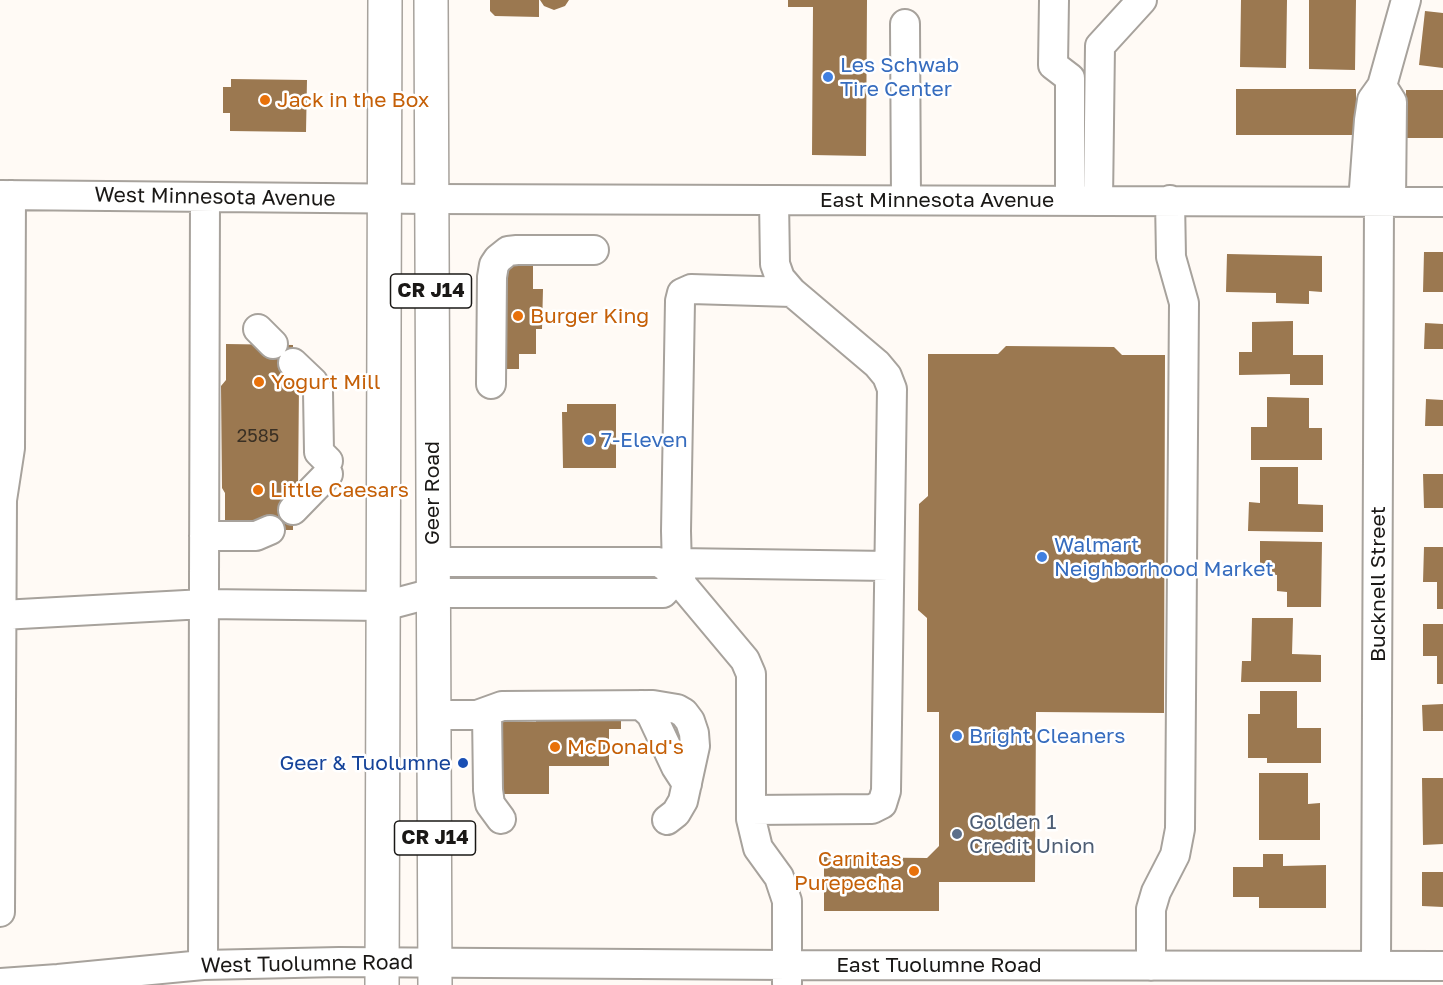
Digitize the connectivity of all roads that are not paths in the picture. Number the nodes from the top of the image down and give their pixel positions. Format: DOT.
graph roads {
  1 [pos="385,0"];
  2 [pos="430,0"];
  3 [pos="1054,0"];
  4 [pos="1142,0"];
  5 [pos="1406,0"];
  6 [pos="905,24"];
  7 [pos="5,195"];
  8 [pos="205,197"];
  9 [pos="385,199"];
  10 [pos="430,199"];
  11 [pos="774,200"];
  12 [pos="906,200"];
  13 [pos="1070,200"];
  14 [pos="1170,200"];
  15 [pos="1098,201"];
  16 [pos="1378,202"];
  17 [pos="1443,202"];
  18 [pos="594,250"];
  19 [pos="792,292"];
  20 [pos="275,346"];
  21 [pos="491,384"];
  22 [pos="293,510"];
  23 [pos="270,530"];
  24 [pos="204,536"];
  25 [pos="890,566"];
  26 [pos="678,569"];
  27 [pos="433,578"];
  28 [pos="204,604"];
  29 [pos="384,606"];
  30 [pos="2,615"];
  31 [pos="488,712"];
  32 [pos="434,715"];
  33 [pos="751,810"];
  34 [pos="501,819"];
  35 [pos="667,820"];
  36 [pos="0,912"];
  37 [pos="203,965"];
  38 [pos="1150,966"];
  39 [pos="1376,966"];
  40 [pos="1443,966"];
  41 [pos="382,973"];
  42 [pos="435,973"];
  43 [pos="787,975"];
  44 [pos="0,983"];
  1 -- 9 [label="main road, CR J14"];
  2 -- 10 [label="main road, Geer Road / CR J14"];
  3 -- 13 [label="street"];
  4 -- 15 [label="street"];
  5 -- 16 [label="street, Bucknell Street"];
  6 -- 12 [label="street"];
  7 -- 8 [label="street, West Minnesota Avenue"];
  7 -- 30 [label="street"];
  8 -- 9 [label="street, West Minnesota Avenue"];
  8 -- 24 [label="street"];
  9 -- 10 [label="street, West Minnesota Avenue"];
  9 -- 29 [label="main road, CR J14"];
  10 -- 11 [label="street, East Minnesota Avenue"];
  10 -- 27 [label="main road, Geer Road / CR J14"];
  11 -- 12 [label="street, East Minnesota Avenue"];
  11 -- 19 [label="street"];
  12 -- 13 [label="street, East Minnesota Avenue"];
  13 -- 15 [label="street, East Minnesota Avenue"];
  14 -- 15 [label="street, East Minnesota Avenue"];
  14 -- 16 [label="street, East Minnesota Avenue"];
  14 -- 38 [label="street"];
  16 -- 17 [label="street, East Minnesota Avenue"];
  16 -- 39 [label="street, Bucknell Street"];
  18 -- 21 [label="street"];
  19 -- 25 [label="street"];
  19 -- 26 [label="street"];
  20 -- 22 [label="street"];
  23 -- 24 [label="street"];
  24 -- 28 [label="street"];
  25 -- 26 [label="street"];
  25 -- 33 [label="street"];
  26 -- 27 [label="street"];
  26 -- 33 [label="street"];
  27 -- 29 [label="street"];
  27 -- 32 [label="main road, Geer Road / CR J14"];
  28 -- 29 [label="street"];
  28 -- 30 [label="street"];
  28 -- 37 [label="street"];
  29 -- 41 [label="main road, CR J14"];
  30 -- 36 [label="street"];
  31 -- 32 [label="street"];
  31 -- 34 [label="street"];
  31 -- 35 [label="street"];
  32 -- 42 [label="main road, Geer Road / CR J14"];
  33 -- 43 [label="street"];
  37 -- 41 [label="street, West Tuolumne Road"];
  37 -- 44 [label="street, West Tuolumne Road"];
  38 -- 39 [label="street, East Tuolumne Road"];
  38 -- 43 [label="street, East Tuolumne Road"];
  39 -- 40 [label="street, East Tuolumne Road"];
  41 -- 42 [label="street, West Tuolumne Road"];
  42 -- 43 [label="street, East Tuolumne Road"];
}
